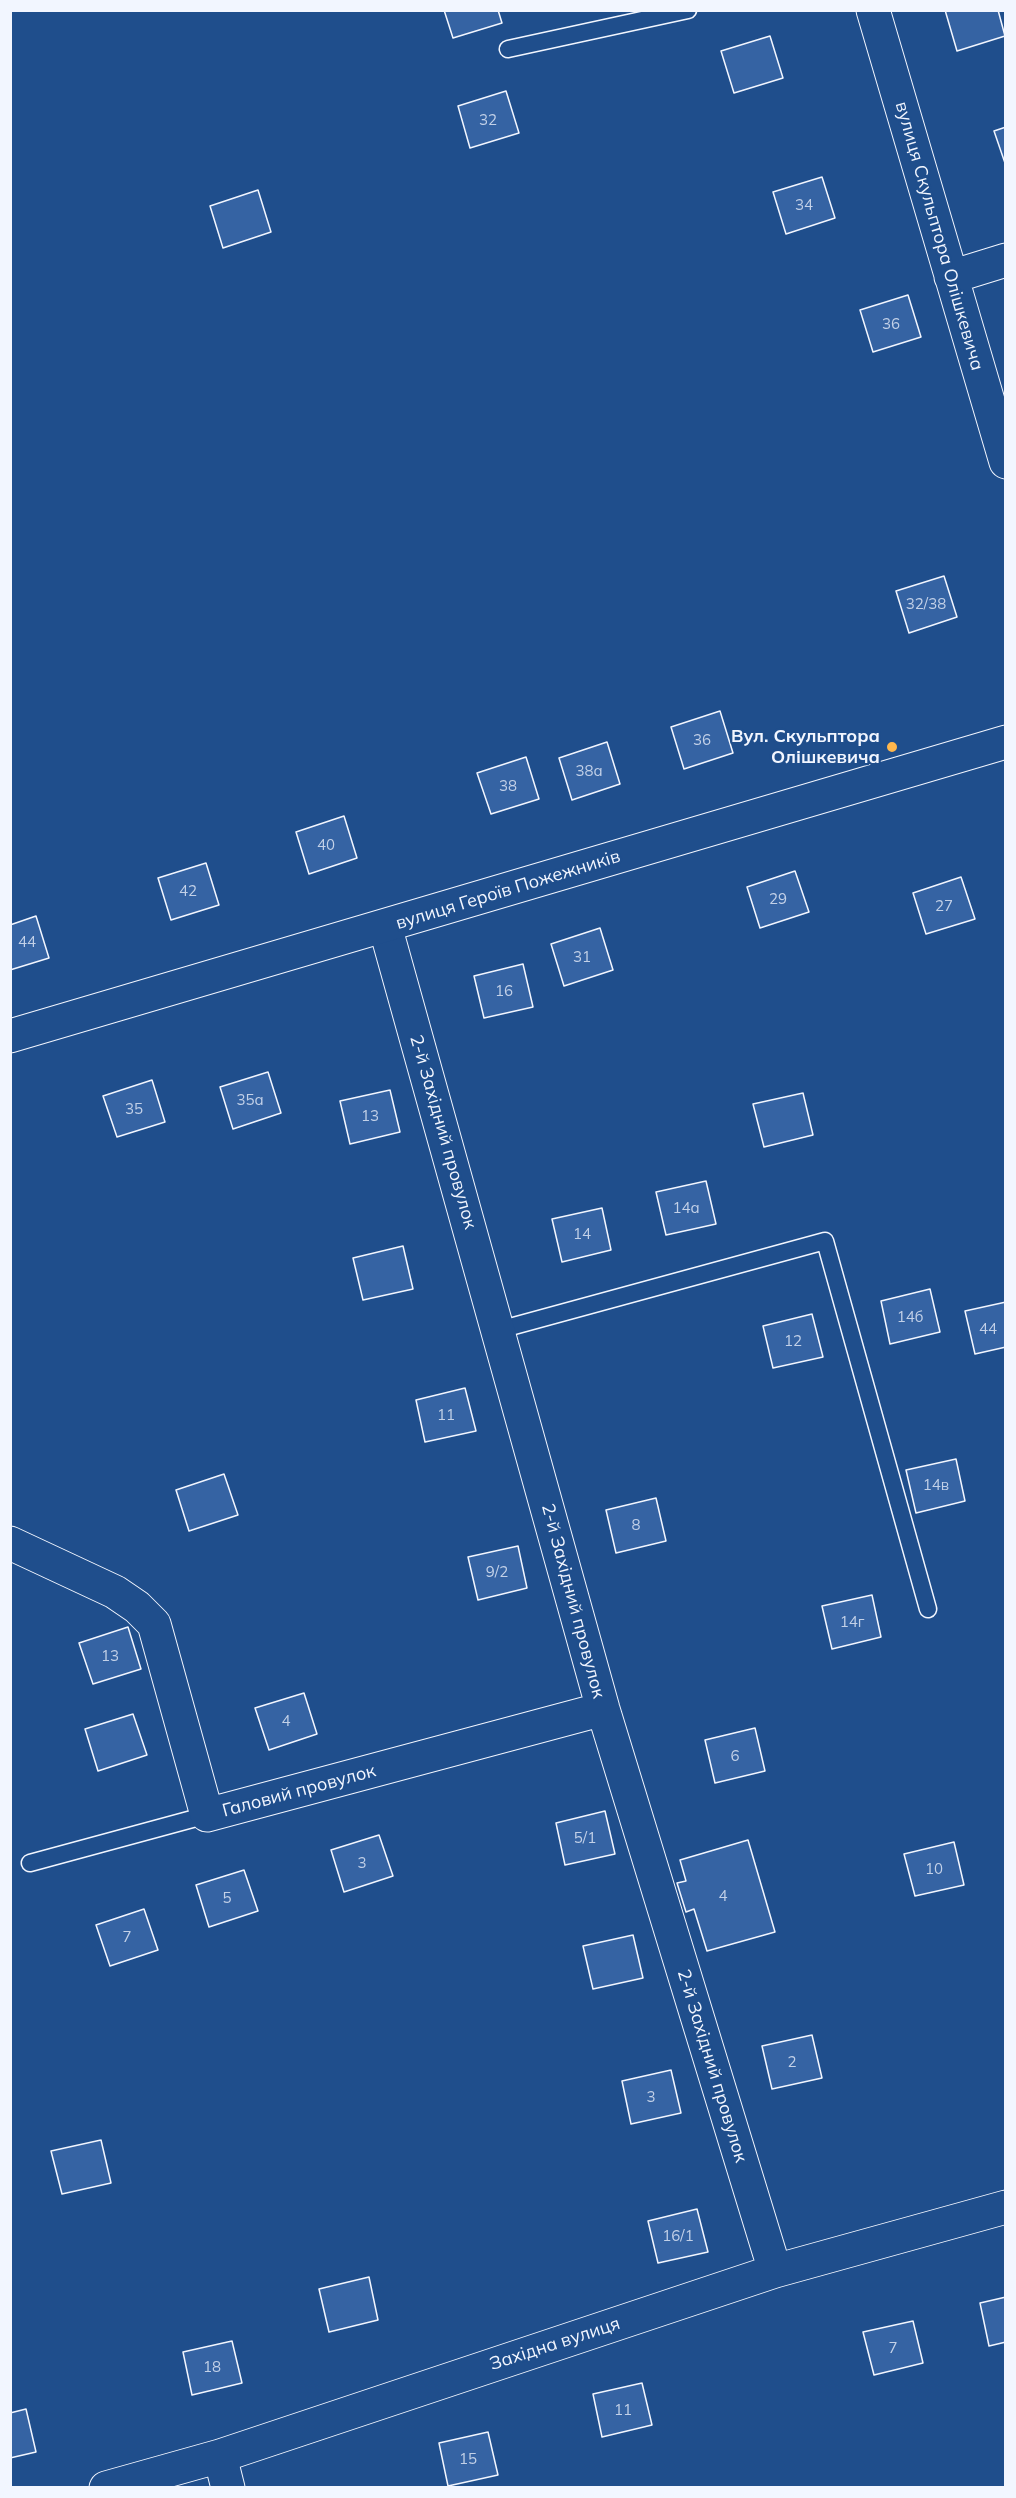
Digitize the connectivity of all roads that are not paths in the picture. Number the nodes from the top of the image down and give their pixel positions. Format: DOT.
graph roads {
  1 [pos="688,10"];
  2 [pos="873,10"];
  3 [pos="508,49"];
  4 [pos="1005,260"];
  5 [pos="951,277"];
  6 [pos="1005,462"];
  7 [pos="1005,742"];
  8 [pos="385,926"];
  9 [pos="10,1036"];
  10 [pos="499,1330"];
  11 [pos="10,1543"];
  12 [pos="928,1610"];
  13 [pos="603,1709"];
  14 [pos="207,1815"];
  15 [pos="30,1863"];
  16 [pos="1005,2207"];
  17 [pos="775,2271"];
  18 [pos="220,2456"];
  19 [pos="106,2487"];
  20 [pos="228,2487"];
  1 -- 3 [label="lane"];
  2 -- 5 [label="street, вулиця Скульптора Олішкевича"];
  4 -- 5 [label="street"];
  5 -- 6 [label="street, вулиця Скульптора Олішкевича"];
  7 -- 8 [label="street, вулиця Героїв Пожежників"];
  8 -- 9 [label="street, вулиця Героїв Пожежників"];
  8 -- 10 [label="street, 2-й Західний провулок"];
  10 -- 12 [label="lane"];
  10 -- 13 [label="street, 2-й Західний провулок"];
  11 -- 14 [label="street, Галовий провулок"];
  13 -- 14 [label="street, Галовий провулок"];
  13 -- 17 [label="street, 2-й Західний провулок"];
  14 -- 15 [label="lane"];
  16 -- 17 [label="street, Західна вулиця"];
  17 -- 18 [label="street, Західна вулиця"];
  18 -- 19 [label="street, Західна вулиця"];
  18 -- 20 [label="street"];
}
